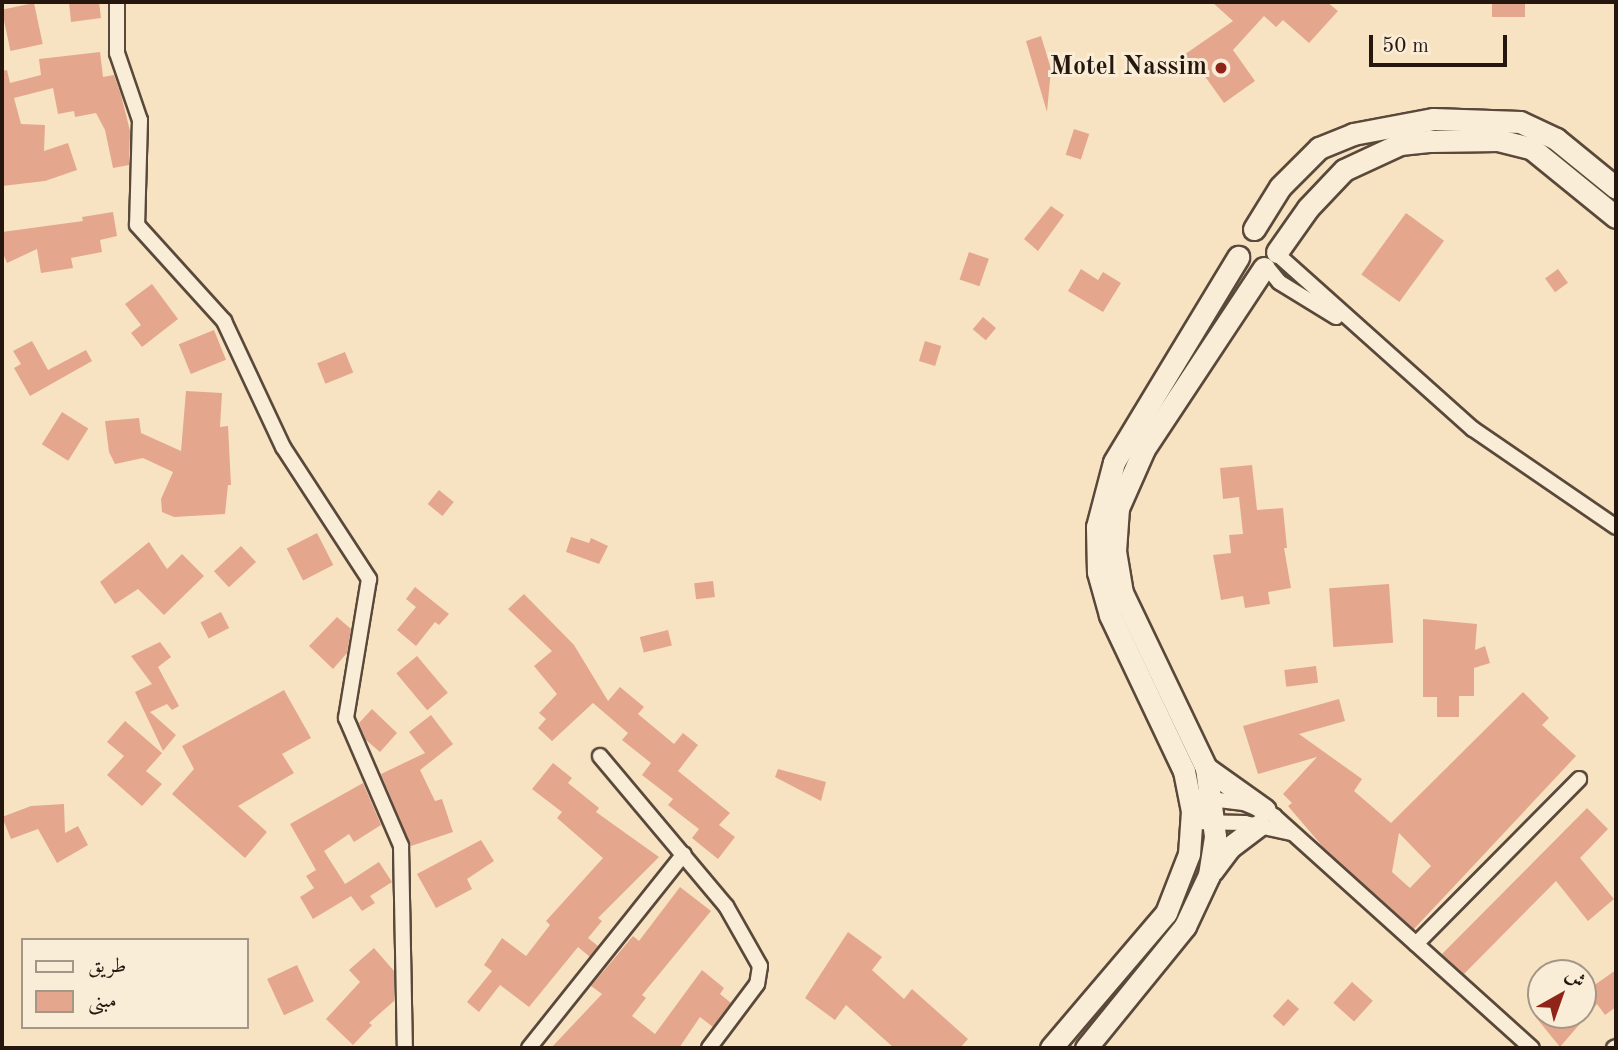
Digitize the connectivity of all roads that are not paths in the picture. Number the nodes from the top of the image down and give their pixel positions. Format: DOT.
graph roads {
  1 [pos="117,2"];
  2 [pos="1616,188"];
  3 [pos="1616,217"];
  4 [pos="1254,229"];
  5 [pos="1238,257"];
  6 [pos="1271,261"];
  7 [pos="1616,527"];
  8 [pos="600,756"];
  9 [pos="1206,768"];
  10 [pos="1579,779"];
  11 [pos="1190,797"];
  12 [pos="1213,799"];
  13 [pos="1262,818"];
  14 [pos="1192,822"];
  15 [pos="1215,822"];
  16 [pos="684,854"];
  17 [pos="1209,875"];
  18 [pos="1416,944"];
  19 [pos="405,1048"];
  20 [pos="529,1048"];
  21 [pos="709,1048"];
  22 [pos="1051,1048"];
  23 [pos="1086,1048"];
  24 [pos="1532,1048"];
  1 -- 19 [label="street"];
  2 -- 4 [label="main road"];
  3 -- 6 [label="main road"];
  4 -- 5 [label="main road"];
  4 -- 6 [label="main road"];
  5 -- 6 [label="main road"];
  5 -- 11 [label="main road"];
  6 -- 7 [label="street"];
  6 -- 9 [label="main road"];
  8 -- 16 [label="street"];
  9 -- 12 [label="main road"];
  9 -- 13 [label="main road"];
  10 -- 18 [label="street"];
  11 -- 12 [label="street"];
  11 -- 14 [label="main road"];
  12 -- 13 [label="street"];
  12 -- 15 [label="main road"];
  13 -- 15 [label="street"];
  13 -- 17 [label="main road"];
  13 -- 18 [label="street"];
  14 -- 15 [label="street"];
  14 -- 22 [label="main road"];
  15 -- 17 [label="main road"];
  16 -- 20 [label="street"];
  16 -- 21 [label="street"];
  17 -- 23 [label="main road"];
  18 -- 24 [label="street"];
}
